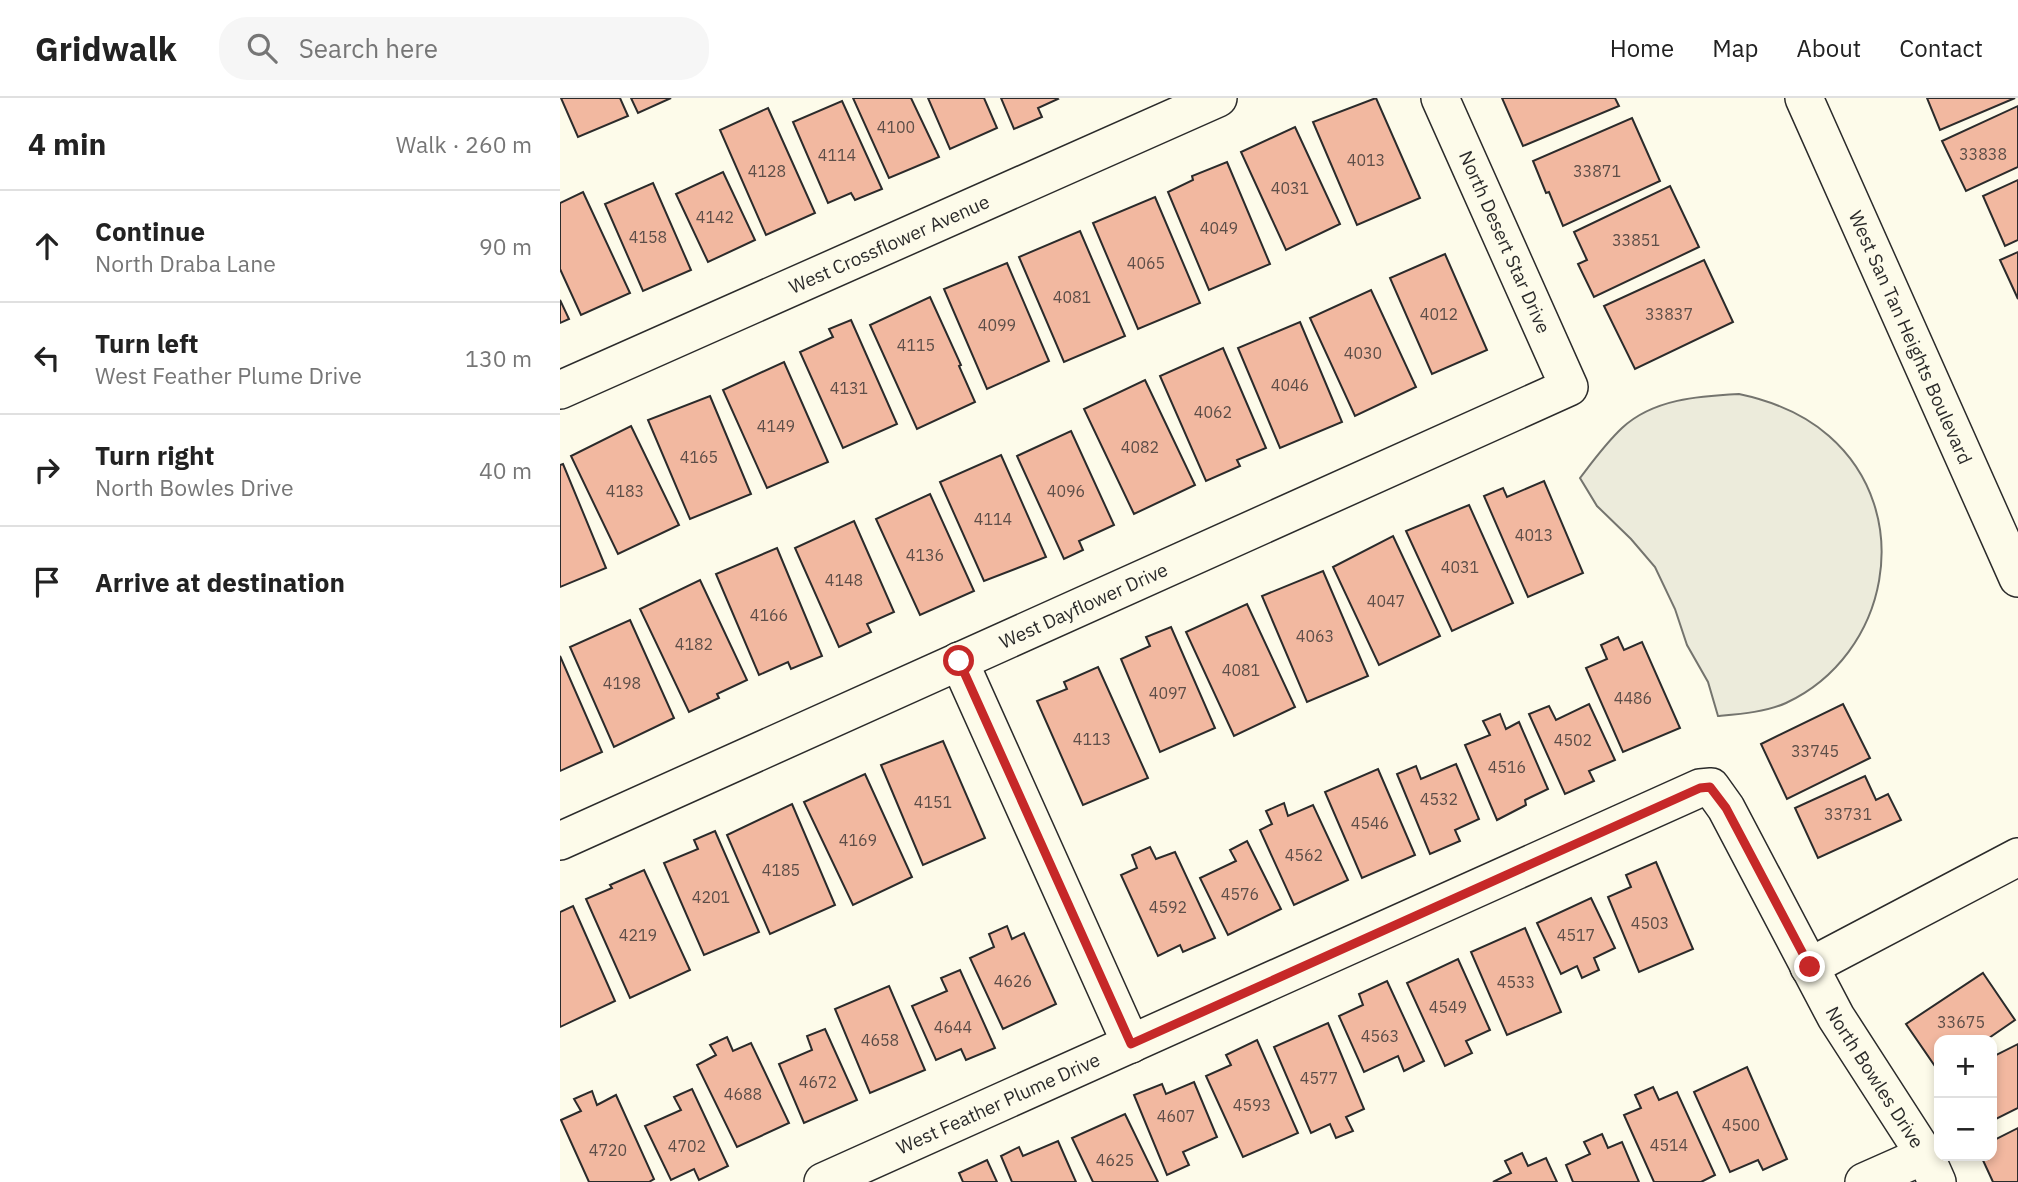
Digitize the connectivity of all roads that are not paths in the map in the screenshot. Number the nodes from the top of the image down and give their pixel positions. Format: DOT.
graph roads {
  1 [pos="1217,98"];
  2 [pos="1440,98"];
  3 [pos="1804,98"];
  4 [pos="1569,387"];
  5 [pos="560,390"];
  6 [pos="2018,578"];
  7 [pos="959,661"];
  8 [pos="1710,787"];
  9 [pos="560,841"];
  10 [pos="2018,857"];
  11 [pos="1810,967"];
  12 [pos="1131,1044"];
  13 [pos="1931,1168"];
  14 [pos="823,1182"];
  15 [pos="1864,1182"];
  1 -- 5 [label="street, West Crossflower Avenue"];
  2 -- 4 [label="street, North Desert Star Drive"];
  3 -- 6 [label="street, West San Tan Heights Boulevard"];
  4 -- 7 [label="street, West Dayflower Drive"];
  7 -- 9 [label="street, West Dayflower Drive"];
  7 -- 12 [label="street"];
  8 -- 11 [label="street, North Bowles Drive"];
  8 -- 12 [label="street, West Feather Plume Drive"];
  10 -- 11 [label="street"];
  11 -- 13 [label="street, North Bowles Drive"];
  12 -- 14 [label="street, West Feather Plume Drive"];
  13 -- 15 [label="street"];
}
